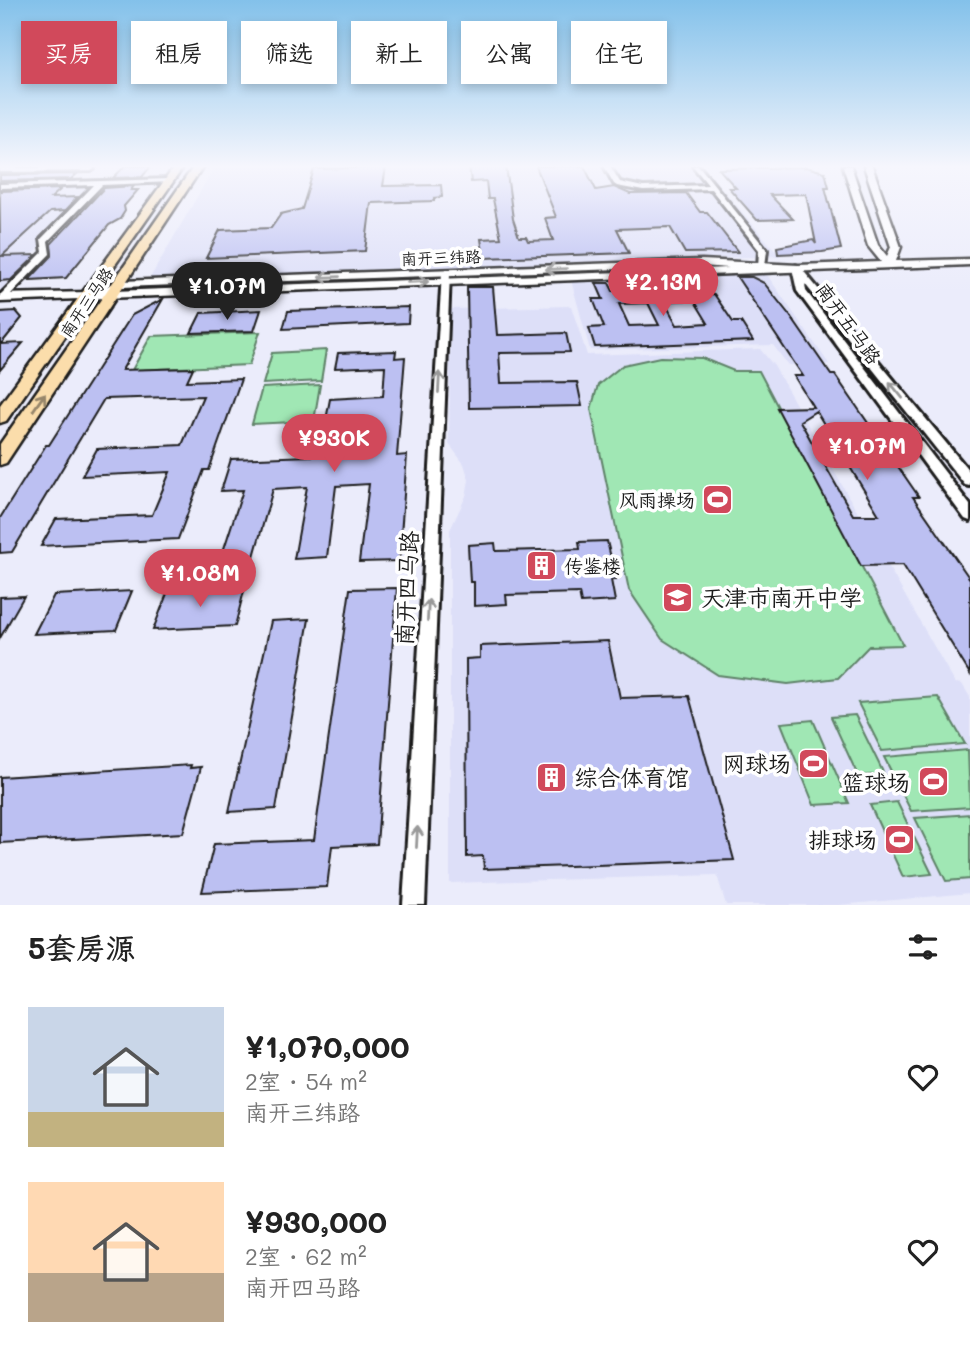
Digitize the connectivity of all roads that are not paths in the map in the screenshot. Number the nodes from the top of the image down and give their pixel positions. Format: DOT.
graph roads {
  1 [pos="76,208"];
  2 [pos="150,208"];
  3 [pos="170,208"];
  4 [pos="731,208"];
  5 [pos="861,208"];
  6 [pos="883,208"];
  7 [pos="970,262"];
  8 [pos="888,264"];
  9 [pos="761,266"];
  10 [pos="796,268"];
  11 [pos="446,277"];
  12 [pos="117,289"];
  13 [pos="89,295"];
  14 [pos="1,298"];
  15 [pos="6,400"];
  16 [pos="0,417"];
  17 [pos="0,458"];
  18 [pos="970,481"];
  19 [pos="970,515"];
  20 [pos="414,905"];
  1 -- 14 [label="street"];
  2 -- 13 [label="main road, 南开三马路"];
  3 -- 12 [label="main road, 南开三马路"];
  4 -- 9 [label="street"];
  5 -- 8 [label="street"];
  6 -- 8 [label="street"];
  7 -- 8 [label="street, 南开三纬路"];
  8 -- 10 [label="street, 南开三纬路"];
  9 -- 10 [label="street, 南开三纬路"];
  9 -- 11 [label="street, 南开三纬路, one-way"];
  10 -- 11 [label="street, 南开三纬路"];
  18 -- 10 [label="street, 南开五马路, one-way"];
  10 -- 19 [label="street, 南开五马路"];
  11 -- 12 [label="street, 南开三纬路"];
  20 -- 11 [label="street, 南开四马路, one-way"];
  12 -- 13 [label="street, 南开三纬路"];
  17 -- 12 [label="main road, 南开三马路, one-way"];
  13 -- 14 [label="street, 南开三纬路"];
  13 -- 15 [label="main road, 南开三马路"];
  15 -- 16 [label="main road, 南开三马路"];
}
